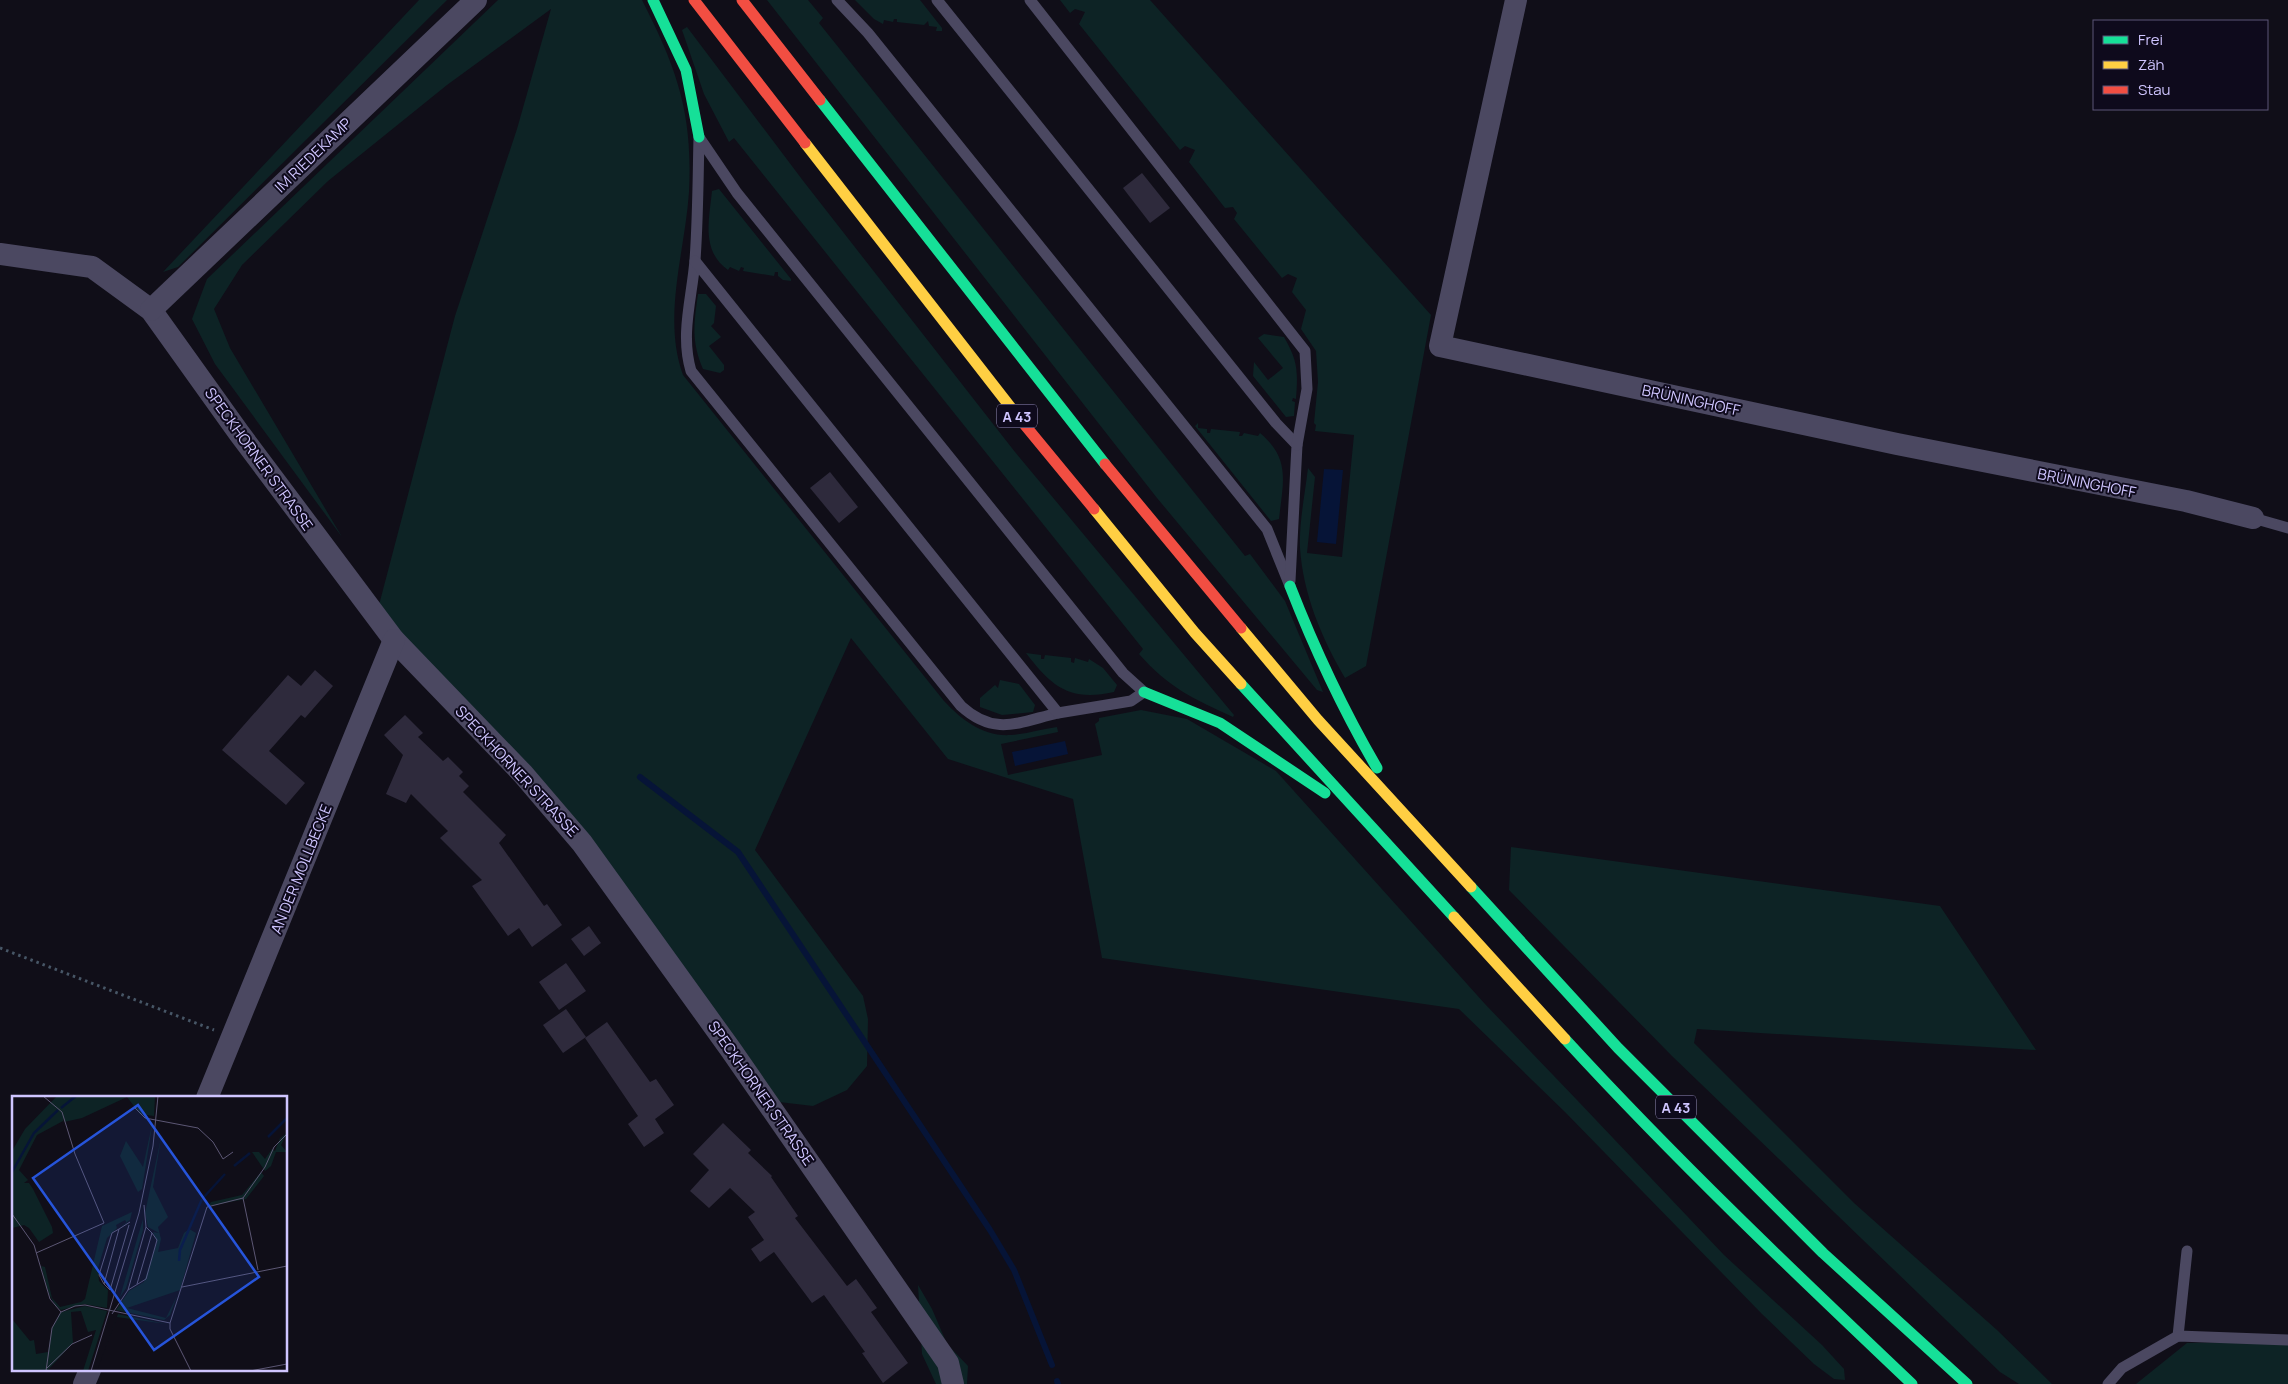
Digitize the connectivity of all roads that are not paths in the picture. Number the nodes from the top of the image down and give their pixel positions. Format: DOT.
graph roads {
  1 [pos="476,0"];
  2 [pos="653,0"];
  3 [pos="694,0"];
  4 [pos="742,0"];
  5 [pos="837,0"];
  6 [pos="937,0"];
  7 [pos="1030,0"];
  8 [pos="1516,0"];
  9 [pos="699,137"];
  10 [pos="0,254"];
  11 [pos="695,260"];
  12 [pos="151,310"];
  13 [pos="1297,445"];
  14 [pos="2253,518"];
  15 [pos="2288,528"];
  16 [pos="1290,586"];
  17 [pos="394,640"];
  18 [pos="1144,692"];
  19 [pos="1058,713"];
  20 [pos="1403,813"];
  21 [pos="1360,816"];
  22 [pos="208,1096"];
  23 [pos="2187,1251"];
  24 [pos="2178,1336"];
  25 [pos="2288,1340"];
  26 [pos="89,1372"];
  27 [pos="84,1384"];
  28 [pos="953,1384"];
  29 [pos="1912,1384"];
  30 [pos="1967,1384"];
  31 [pos="2108,1384"];
  1 -- 12 [label="street, IM RIEDEKAMP"];
  2 -- 9 [label="highway"];
  3 -- 21 [label="highway, A 43"];
  4 -- 20 [label="highway, A 43"];
  5 -- 16 [label="lane"];
  6 -- 13 [label="lane"];
  7 -- 13 [label="lane"];
  8 -- 14 [label="street, BRÜNINGHOFF"];
  9 -- 11 [label="lane"];
  9 -- 18 [label="lane"];
  10 -- 12 [label="street, SPECKHORNER STRASSE"];
  11 -- 19 [label="lane"];
  11 -- 19 [label="lane"];
  12 -- 17 [label="street, SPECKHORNER STRASSE"];
  13 -- 16 [label="lane"];
  14 -- 15 [label="lane, BRÜNINGHOFF"];
  16 -- 20 [label="highway"];
  17 -- 22 [label="street, AN DER MOLLBECKE"];
  17 -- 28 [label="street, SPECKHORNER STRASSE"];
  18 -- 19 [label="lane"];
  18 -- 21 [label="highway"];
  20 -- 30 [label="highway, A 43"];
  21 -- 29 [label="highway, A 43"];
  23 -- 24 [label="lane"];
  24 -- 25 [label="lane"];
  24 -- 31 [label="lane"];
  26 -- 27 [label="street"];
}
